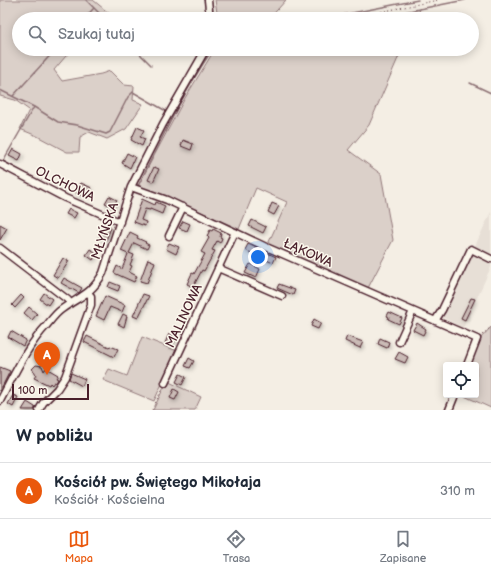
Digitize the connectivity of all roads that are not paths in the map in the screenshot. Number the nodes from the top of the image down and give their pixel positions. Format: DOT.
graph roads {
  1 [pos="208,0"];
  2 [pos="209,12"];
  3 [pos="202,56"];
  4 [pos="0,164"];
  5 [pos="132,187"];
  6 [pos="182,208"];
  7 [pos="120,222"];
  8 [pos="235,232"];
  9 [pos="169,236"];
  10 [pos="0,248"];
  11 [pos="491,259"];
  12 [pos="218,268"];
  13 [pos="88,293"];
  14 [pos="282,296"];
  15 [pos="70,304"];
  16 [pos="413,311"];
  17 [pos="435,321"];
  18 [pos="399,342"];
  19 [pos="468,362"];
  20 [pos="164,383"];
  21 [pos="454,398"];
  22 [pos="0,401"];
  23 [pos="39,410"];
  24 [pos="449,410"];
  1 -- 2 [label="street"];
  3 -- 5 [label="street, MŁYŃSKA"];
  4 -- 7 [label="street, OLCHOWA"];
  5 -- 6 [label="street, ŁĄKOWA"];
  5 -- 7 [label="street, MŁYŃSKA"];
  6 -- 8 [label="street, ŁĄKOWA"];
  6 -- 9 [label="street"];
  7 -- 13 [label="street, MŁYŃSKA"];
  8 -- 12 [label="street, MALINOWA"];
  8 -- 16 [label="street, ŁĄKOWA"];
  10 -- 15 [label="street"];
  11 -- 17 [label="street"];
  12 -- 14 [label="street"];
  12 -- 20 [label="street, MALINOWA"];
  13 -- 15 [label="street, MŁYŃSKA"];
  13 -- 23 [label="street"];
  15 -- 22 [label="street, MŁYŃSKA"];
  16 -- 17 [label="street, ŁĄKOWA"];
  16 -- 18 [label="street"];
  17 -- 19 [label="street, ŁĄKOWA"];
  21 -- 24 [label="street"];
}
